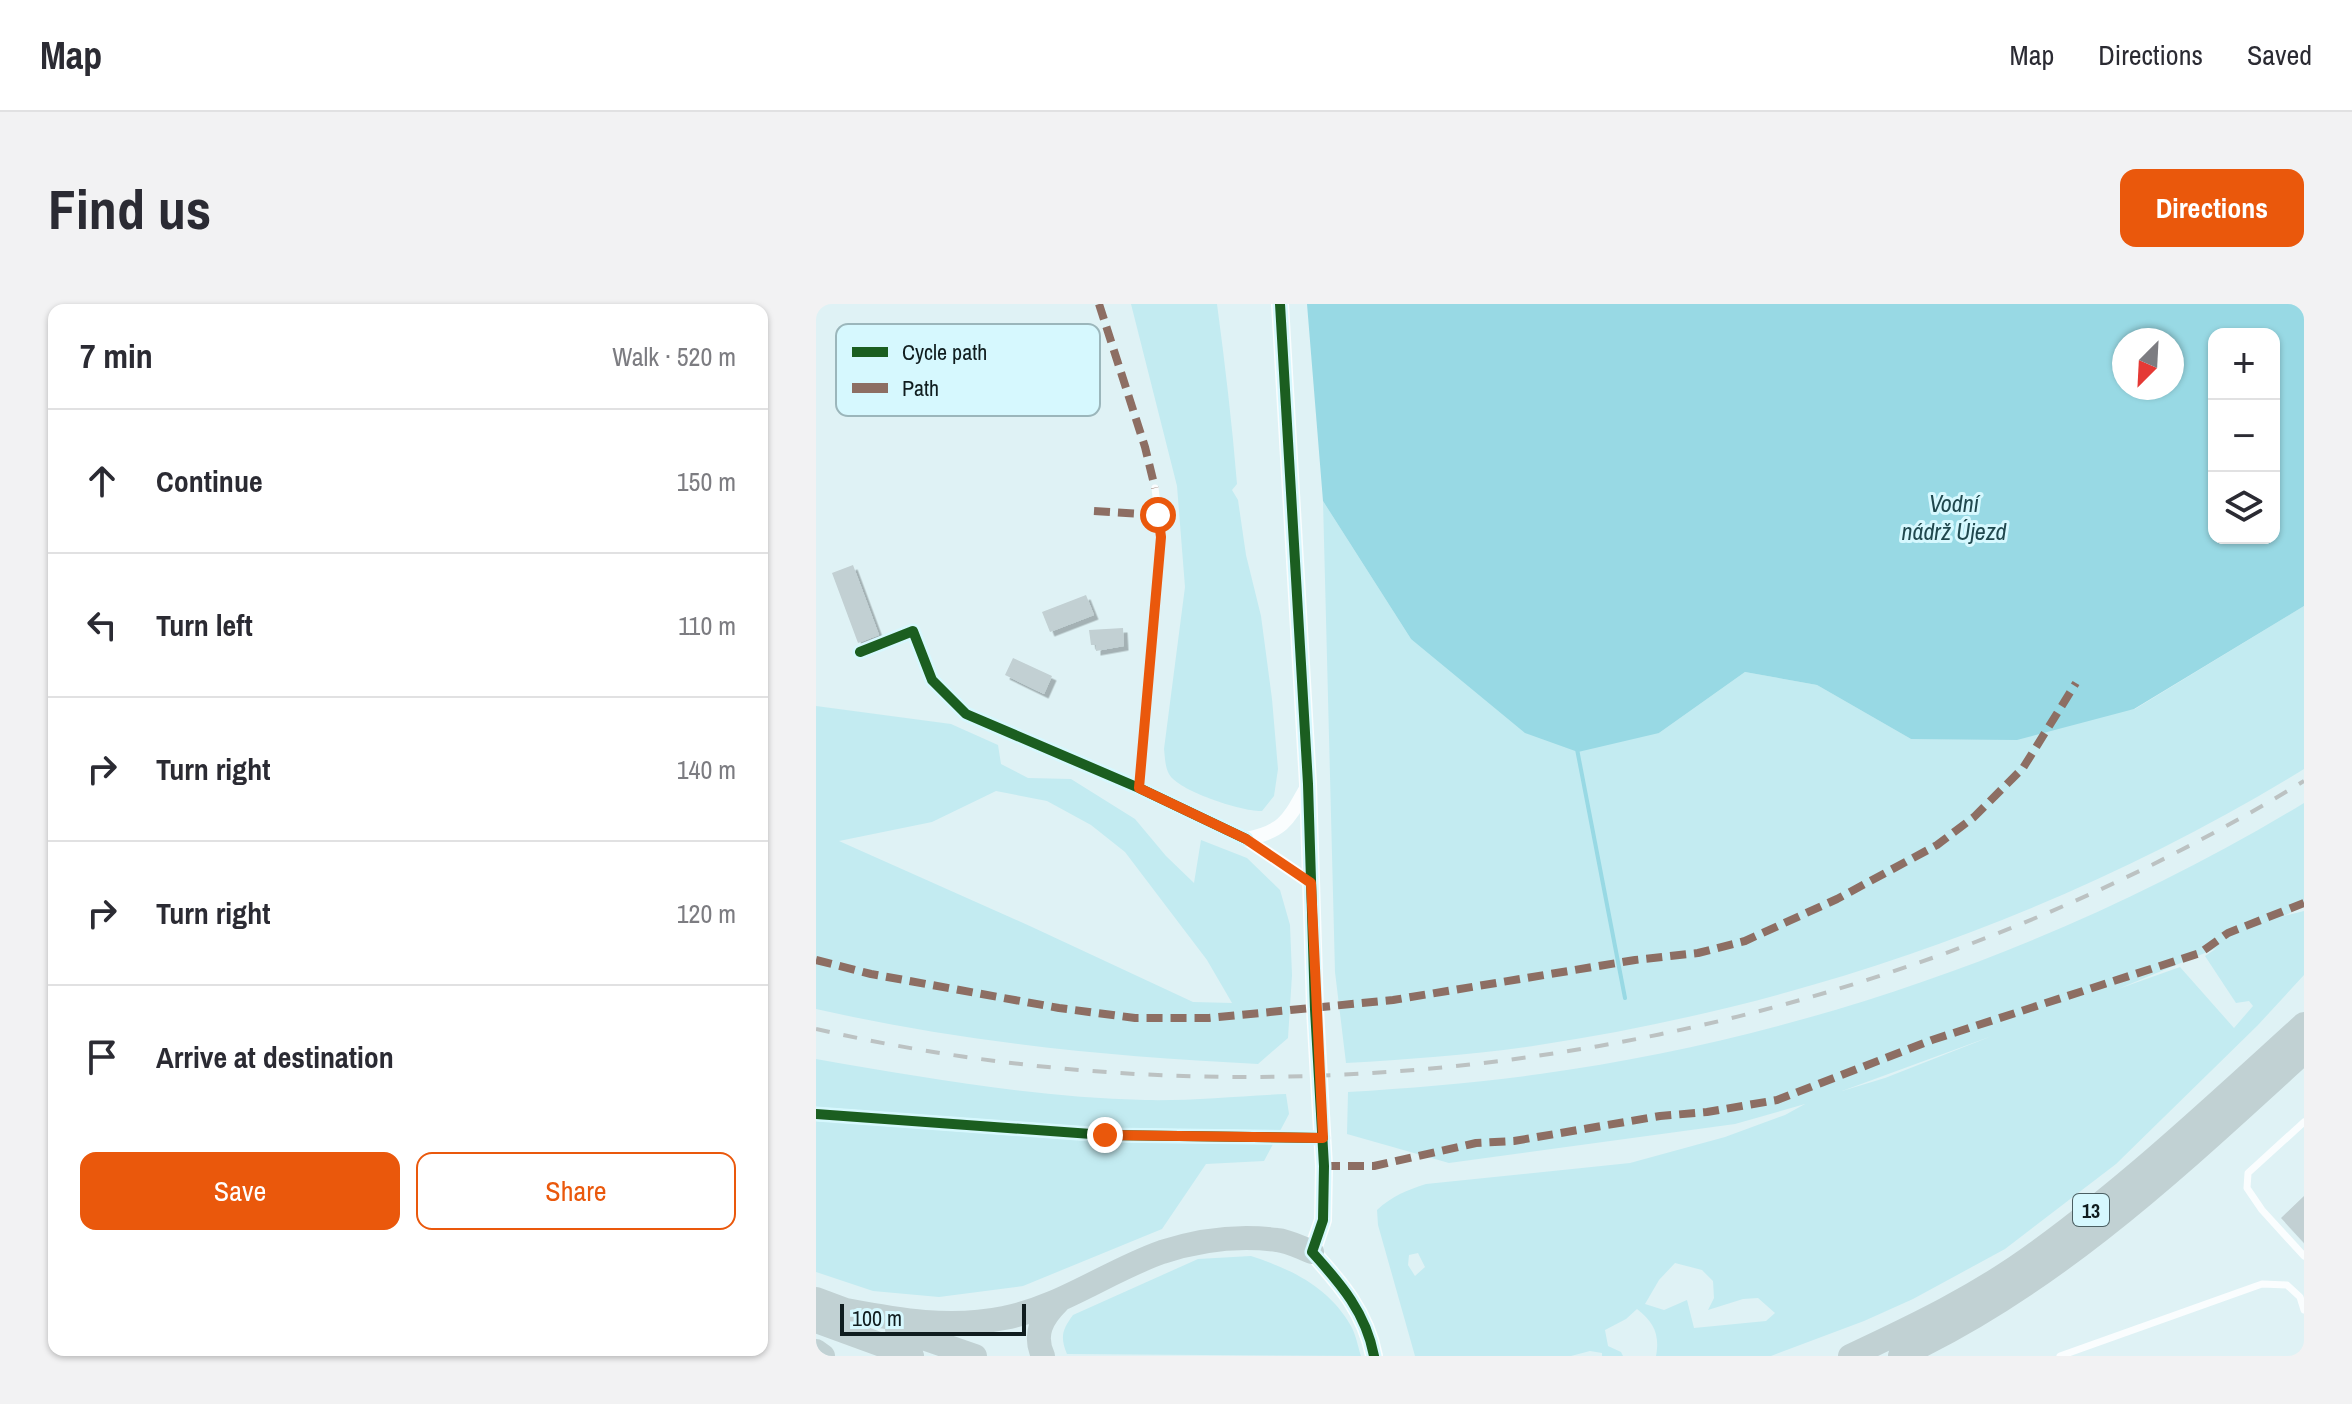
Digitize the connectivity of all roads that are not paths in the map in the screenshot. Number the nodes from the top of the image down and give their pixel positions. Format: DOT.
graph roads {
  1 [pos="1280,304"];
  2 [pos="1155,488"];
  3 [pos="860,652"];
  4 [pos="1308,784"];
  5 [pos="1139,788"];
  6 [pos="1246,839"];
  7 [pos="1311,883"];
  8 [pos="2304,1024"];
  9 [pos="2304,1052"];
  10 [pos="816,1114"];
  11 [pos="2304,1122"];
  12 [pos="1323,1138"];
  13 [pos="1312,1252"];
  14 [pos="2304,1256"];
  15 [pos="816,1299"];
  16 [pos="1058,1302"];
  17 [pos="846,1310"];
  18 [pos="2304,1310"];
  19 [pos="816,1321"];
  20 [pos="816,1351"];
  21 [pos="823,1356"];
  22 [pos="912,1356"];
  23 [pos="975,1356"];
  24 [pos="1043,1356"];
  25 [pos="1374,1356"];
  26 [pos="1850,1356"];
  27 [pos="1900,1356"];
  28 [pos="2060,1356"];
  1 -- 4 [label="street"];
  2 -- 5 [label="lane"];
  3 -- 5 [label="street"];
  4 -- 6 [label="street"];
  4 -- 7 [label="street"];
  5 -- 6 [label="street"];
  6 -- 7 [label="street"];
  7 -- 12 [label="street"];
  8 -- 26 [label="highway, 13"];
  9 -- 27 [label="highway, 13"];
  10 -- 12 [label="street"];
  11 -- 14 [label="lane"];
  12 -- 13 [label="street"];
  13 -- 16 [label="highway"];
  13 -- 25 [label="street"];
  15 -- 17 [label="highway"];
  16 -- 17 [label="highway"];
  16 -- 24 [label="highway"];
  17 -- 23 [label="highway"];
  18 -- 28 [label="lane"];
  19 -- 22 [label="highway"];
  20 -- 21 [label="highway"];
}
